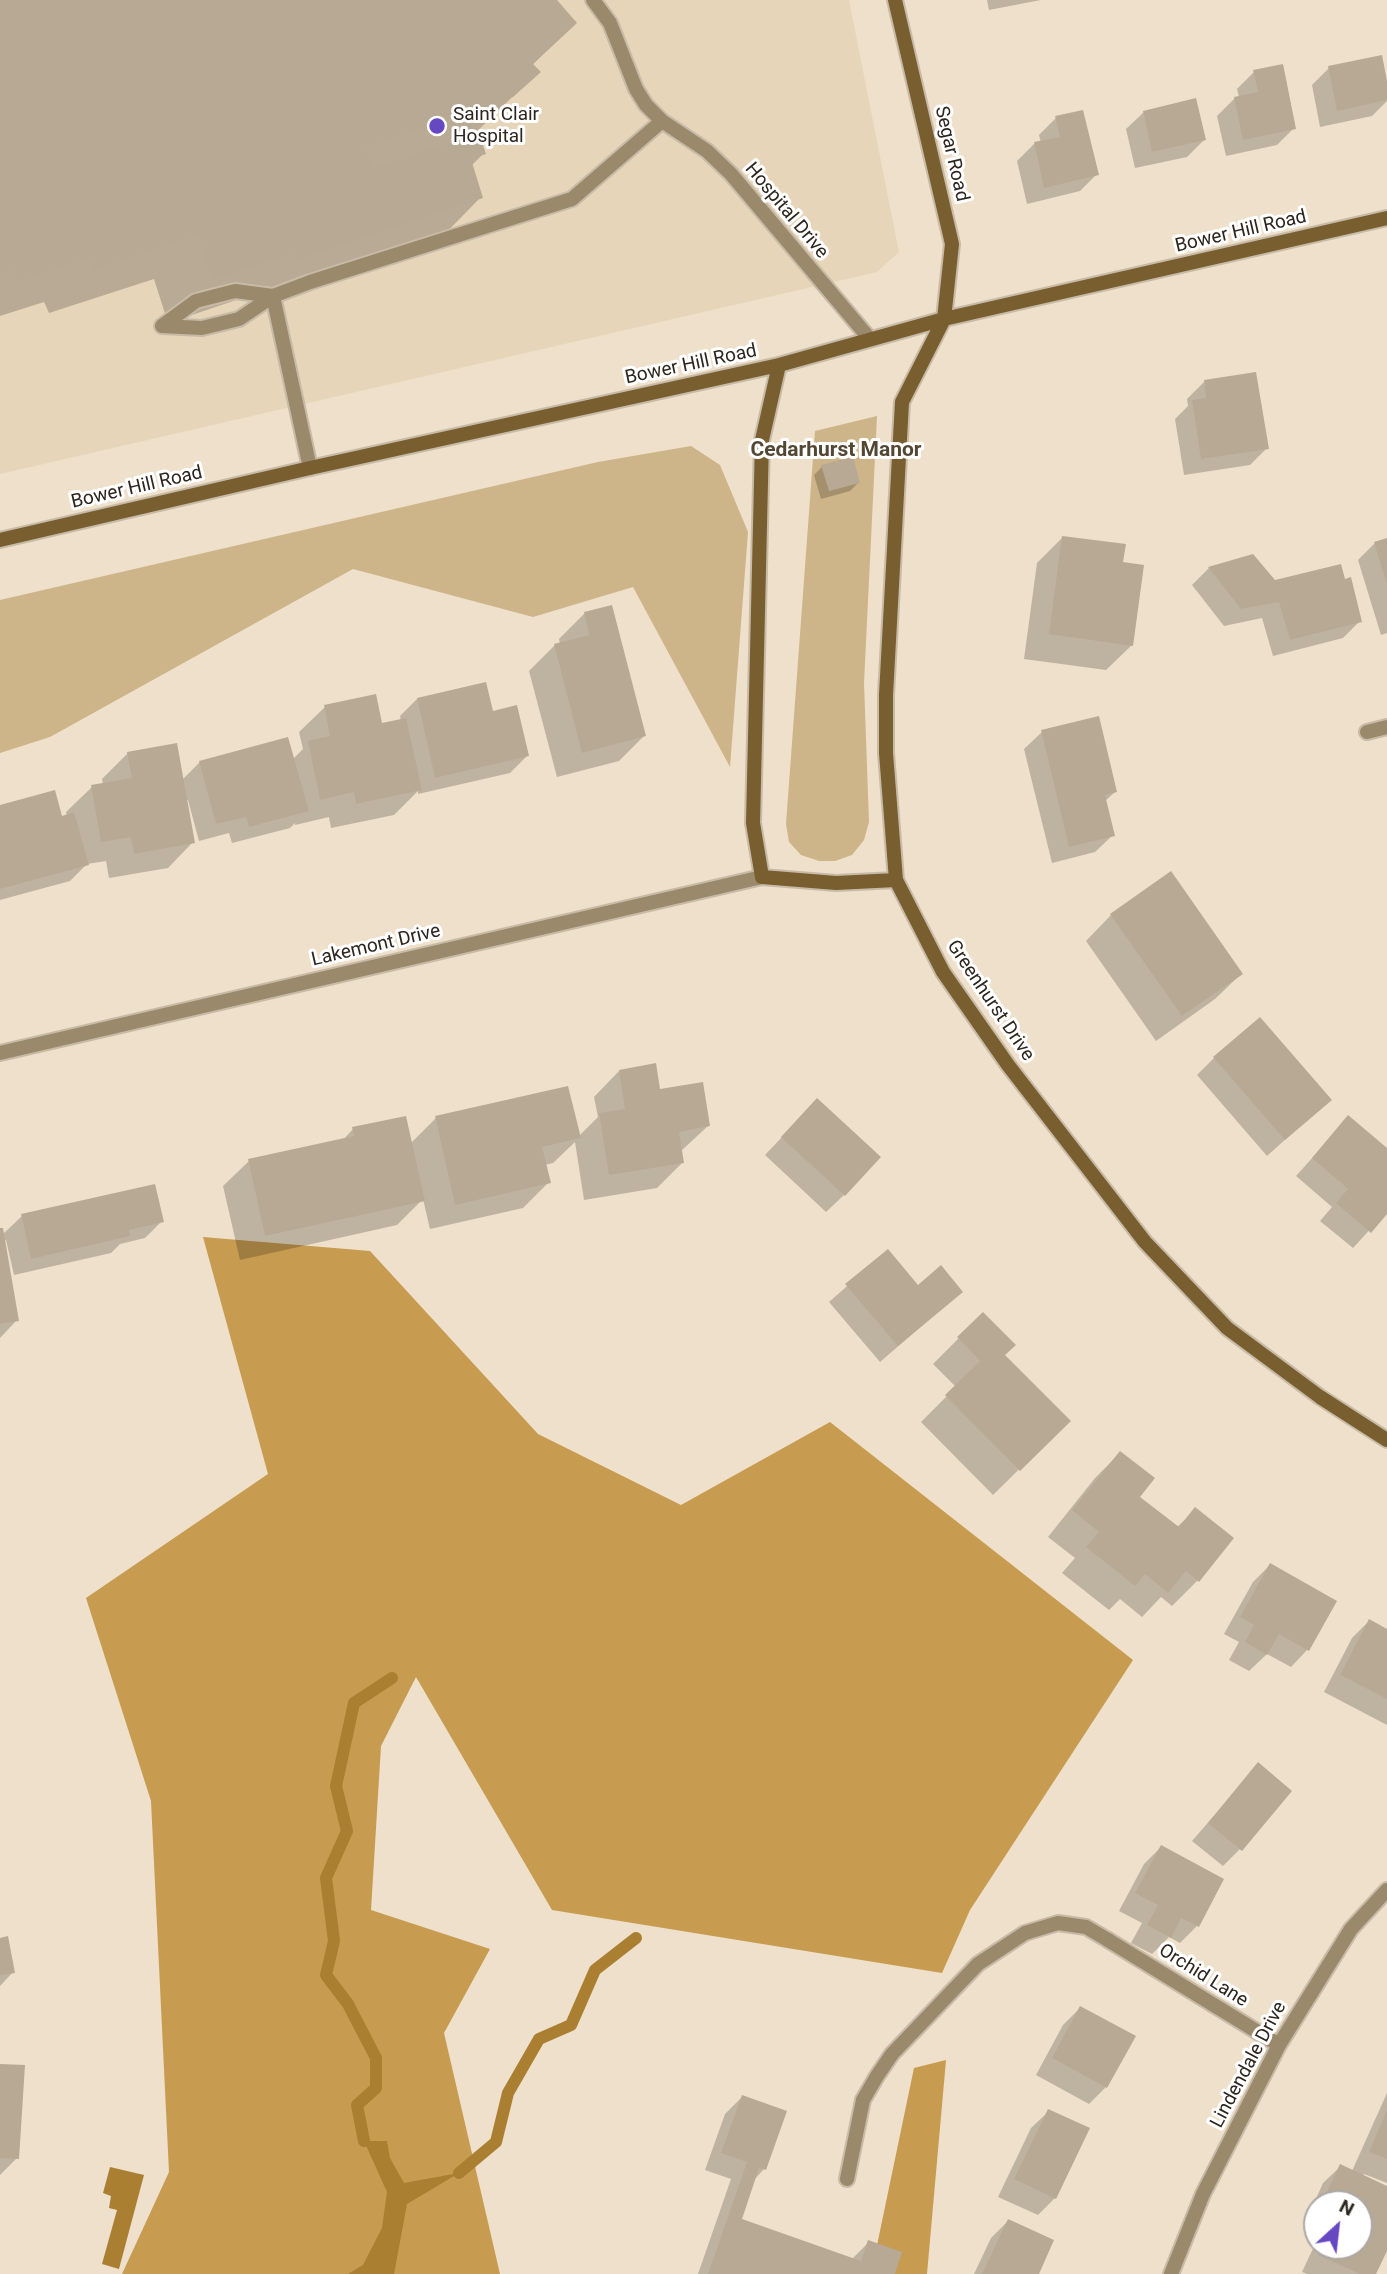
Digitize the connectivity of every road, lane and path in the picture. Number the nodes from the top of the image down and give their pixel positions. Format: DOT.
graph roads {
  1 [pos="593,0"];
  2 [pos="895,0"];
  3 [pos="662,121"];
  4 [pos="1387,218"];
  5 [pos="273,296"];
  6 [pos="944,319"];
  7 [pos="869,338"];
  8 [pos="779,365"];
  9 [pos="310,468"];
  10 [pos="0,540"];
  11 [pos="1387,727"];
  12 [pos="1367,732"];
  13 [pos="762,877"];
  14 [pos="896,880"];
  15 [pos="0,1053"];
  16 [pos="1387,1440"];
  17 [pos="1387,1890"];
  18 [pos="1279,2045"];
  19 [pos="847,2179"];
  20 [pos="1171,2274"];
  1 -- 3 [label="street, Hospital Drive"];
  2 -- 6 [label="street, Segar Road"];
  3 -- 5 [label="street"];
  3 -- 7 [label="street, Hospital Drive"];
  4 -- 6 [label="street, Bower Hill Road"];
  5 -- 5 [label="street"];
  5 -- 9 [label="street"];
  6 -- 7 [label="street, Bower Hill Road"];
  6 -- 14 [label="street, Greenhurst Drive"];
  7 -- 8 [label="street, Bower Hill Road"];
  8 -- 9 [label="street, Bower Hill Road"];
  8 -- 13 [label="street"];
  9 -- 10 [label="street, Bower Hill Road"];
  11 -- 12 [label="street"];
  13 -- 14 [label="street, Lakemont Drive"];
  13 -- 15 [label="street, Lakemont Drive"];
  14 -- 16 [label="street, Greenhurst Drive"];
  17 -- 18 [label="street, Lindendale Drive"];
  18 -- 19 [label="street, Orchid Lane"];
  18 -- 20 [label="street, Lindendale Drive"];
}
